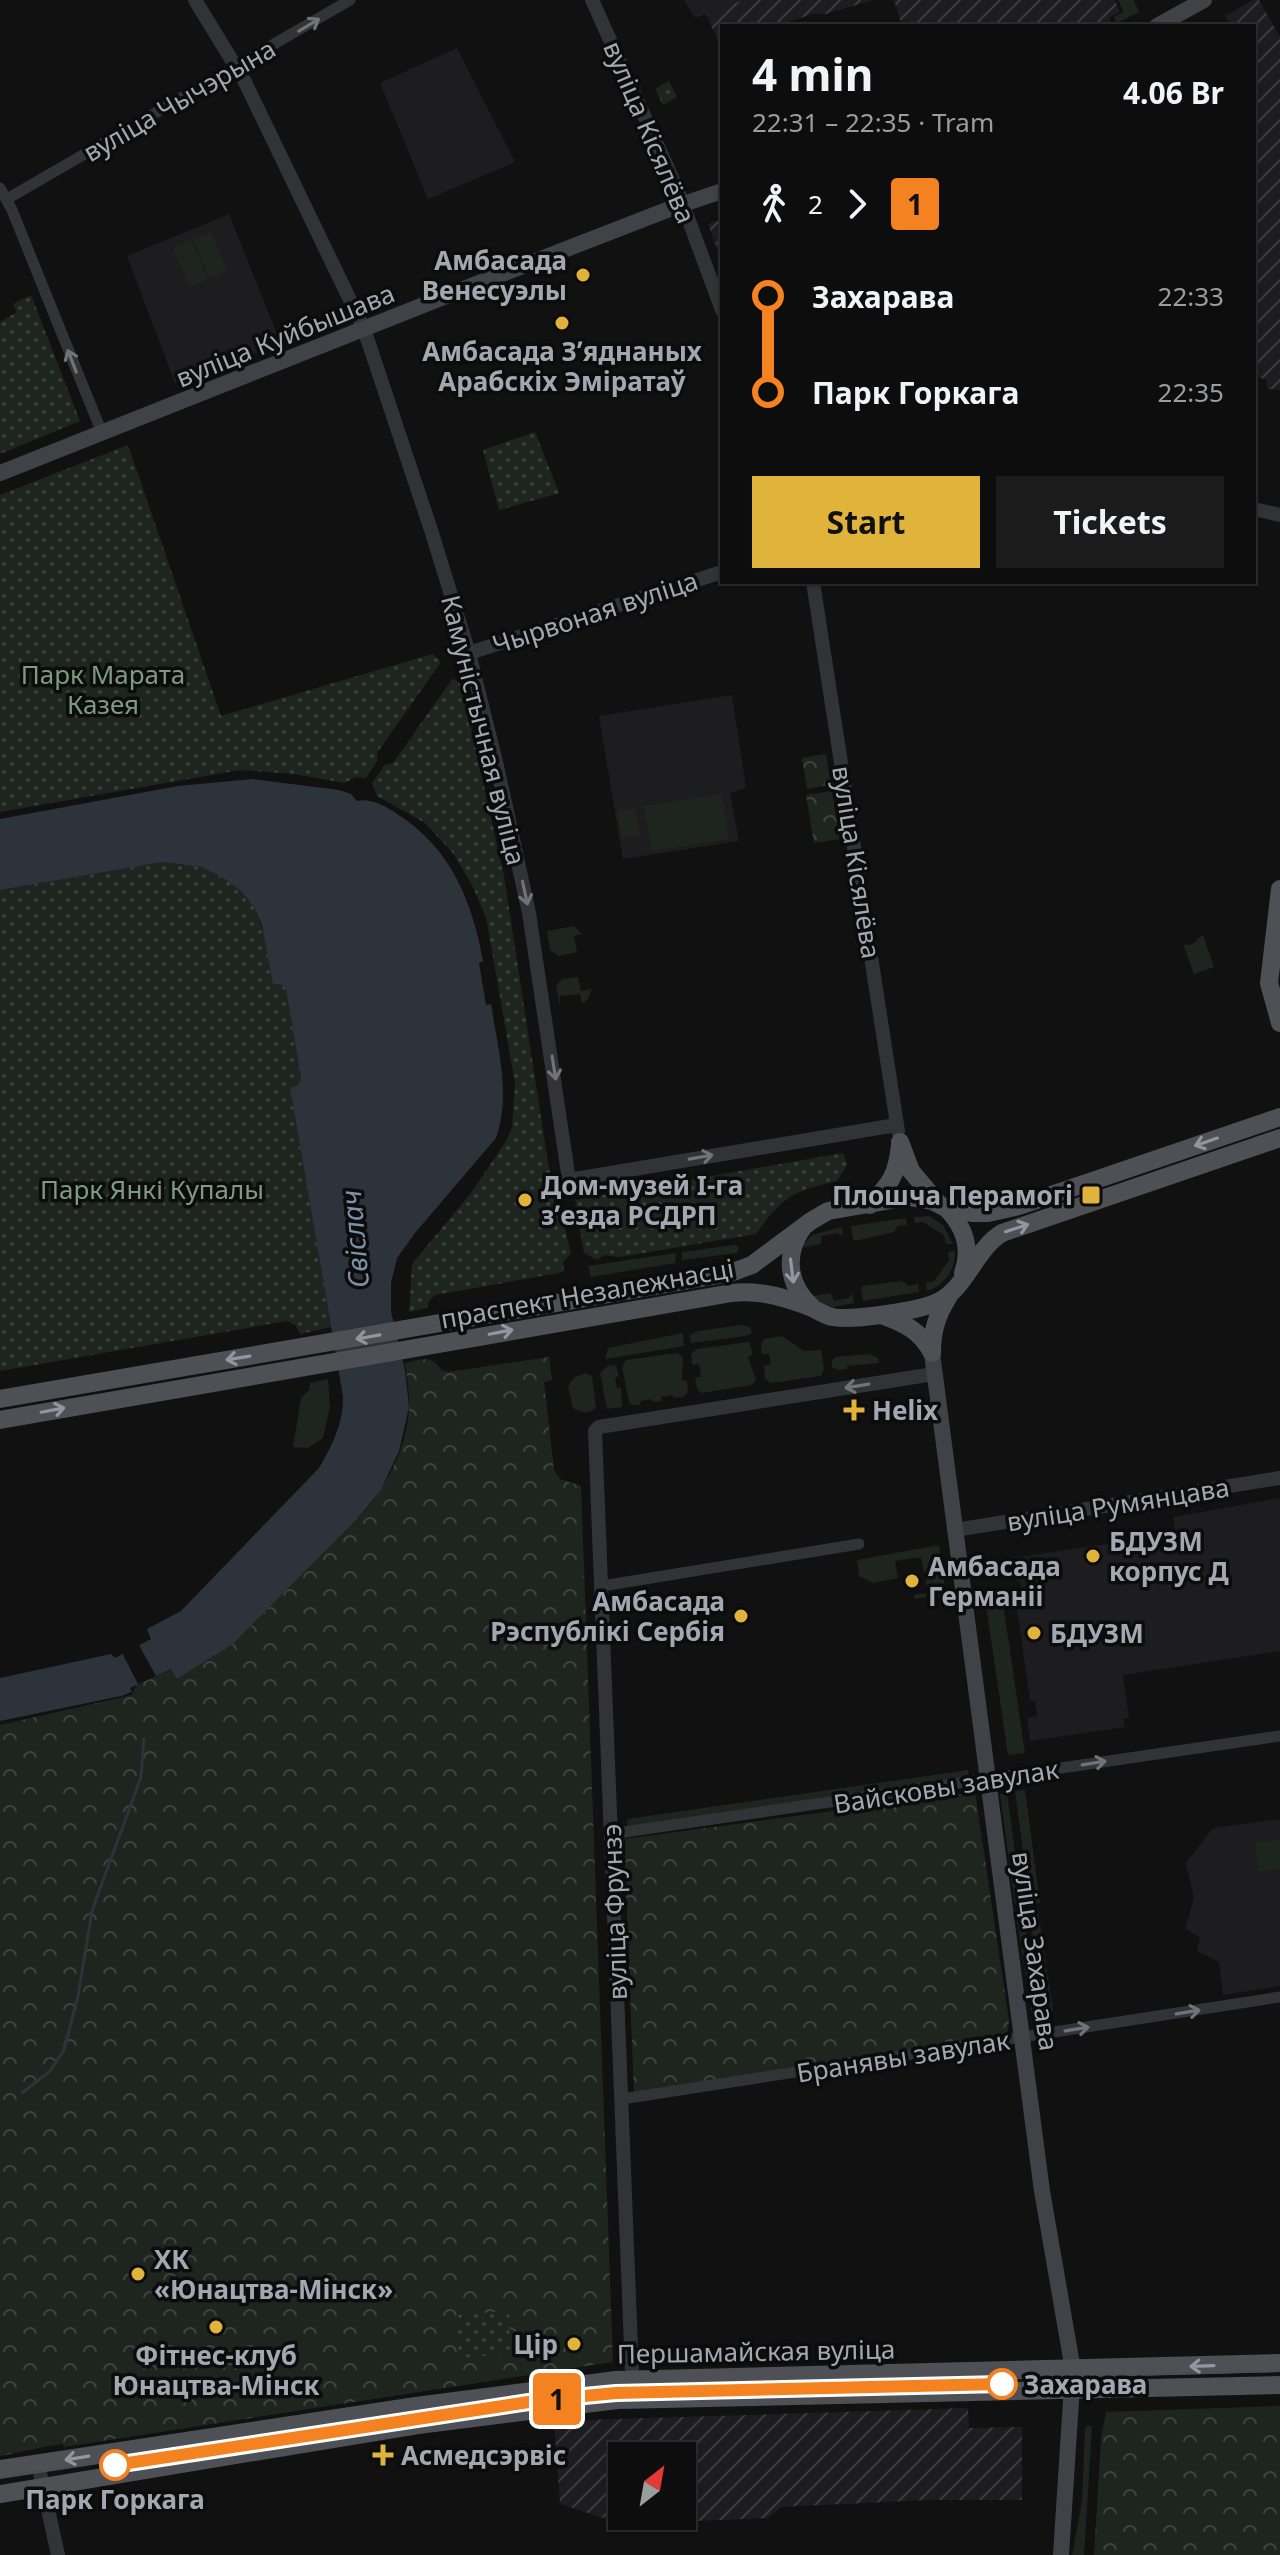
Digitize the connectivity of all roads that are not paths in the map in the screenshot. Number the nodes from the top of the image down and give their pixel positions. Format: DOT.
graph roads {
  1 [pos="195,0"];
  2 [pos="350,0"];
  3 [pos="592,0"];
  4 [pos="1204,0"];
  5 [pos="1161,24"];
  6 [pos="237,68"];
  7 [pos="0,188"];
  8 [pos="720,192"];
  9 [pos="7,199"];
  10 [pos="683,204"];
  11 [pos="720,305"];
  12 [pos="364,329"];
  13 [pos="102,433"];
  14 [pos="0,473"];
  15 [pos="1256,509"];
  16 [pos="1280,515"];
  17 [pos="720,573"];
  18 [pos="813,584"];
  19 [pos="469,653"];
  20 [pos="1280,889"];
  21 [pos="1280,1023"];
  22 [pos="1280,1117"];
  23 [pos="898,1133"];
  24 [pos="1280,1138"];
  25 [pos="870,1205"];
  26 [pos="943,1206"];
  27 [pos="805,1226"];
  28 [pos="956,1286"];
  29 [pos="816,1310"];
  30 [pos="879,1314"];
  31 [pos="423,1337"];
  32 [pos="932,1353"];
  33 [pos="317,1355"];
  34 [pos="934,1374"];
  35 [pos="0,1399"];
  36 [pos="0,1420"];
  37 [pos="1280,1478"];
  38 [pos="955,1530"];
  39 [pos="859,1544"];
  40 [pos="602,1586"];
  41 [pos="1280,1736"];
  42 [pos="989,1779"];
  43 [pos="611,1834"];
  44 [pos="1280,1997"];
  45 [pos="1023,2037"];
  46 [pos="622,2099"];
  47 [pos="1280,2363"];
  48 [pos="1073,2370"];
  49 [pos="632,2379"];
  50 [pos="1280,2385"];
  51 [pos="1073,2391"];
  52 [pos="633,2399"];
  53 [pos="38,2464"];
  54 [pos="0,2469"];
  55 [pos="43,2487"];
  56 [pos="0,2494"];
  57 [pos="58,2555"];
  58 [pos="1061,2555"];
  1 -- 6 [label="street, Камуністычная вуліца"];
  6 -- 2 [label="street, вуліца Чычэрына, one-way"];
  3 -- 10 [label="street, вуліца Кісялёва"];
  4 -- 5 [label="main road"];
  6 -- 9 [label="street, вуліца Чычэрына"];
  6 -- 12 [label="street, Камуністычная вуліца"];
  7 -- 9 [label="street"];
  8 -- 10 [label="main road, вуліца Куйбышава"];
  13 -- 9 [label="street, one-way"];
  10 -- 11 [label="street, вуліца Кісялёва"];
  10 -- 12 [label="main road, вуліца Куйбышава"];
  12 -- 13 [label="main road, вуліца Куйбышава"];
  12 -- 19 [label="street, Камуністычная вуліца"];
  13 -- 14 [label="main road, вуліца Куйбышава"];
  15 -- 16 [label="street"];
  17 -- 19 [label="street, Чырвоная вуліца"];
  18 -- 23 [label="street, вуліца Кісялёва"];
  19 -- 23 [label="street, Камуністычная вуліца, one-way"];
  20 -- 21 [label="main road"];
  22 -- 26 [label="main road, праспект Незалежнасці, one-way"];
  23 -- 25 [label="main road"];
  23 -- 26 [label="main road"];
  28 -- 24 [label="main road, one-way"];
  25 -- 26 [label="main road, праспект Незалежнасці"];
  25 -- 27 [label="main road, праспект Незалежнасці"];
  26 -- 28 [label="main road"];
  27 -- 29 [label="main road, one-way"];
  27 -- 31 [label="main road, праспект Незалежнасці"];
  28 -- 30 [label="main road, праспект Незалежнасці"];
  28 -- 32 [label="main road"];
  29 -- 30 [label="main road, праспект Незалежнасці"];
  31 -- 29 [label="main road, праспект Незалежнасці, one-way"];
  30 -- 32 [label="main road"];
  31 -- 33 [label="main road, праспект Незалежнасці"];
  32 -- 34 [label="main road, вуліца Захарава"];
  33 -- 35 [label="main road, праспект Незалежнасці, one-way"];
  36 -- 33 [label="main road, праспект Незалежнасці, one-way"];
  34 -- 38 [label="main road, вуліца Захарава"];
  34 -- 40 [label="street, вуліца Фрунзэ, one-way"];
  37 -- 38 [label="street, вуліца Румянцава"];
  38 -- 42 [label="main road, вуліца Захарава"];
  39 -- 40 [label="street"];
  40 -- 43 [label="street, вуліца Фрунзэ"];
  42 -- 41 [label="street, Вайсковы завулак, one-way"];
  42 -- 43 [label="street, Вайсковы завулак"];
  42 -- 45 [label="main road, вуліца Захарава"];
  43 -- 46 [label="street, вуліца Фрунзэ"];
  45 -- 44 [label="street, Бранявы завулак, one-way"];
  45 -- 46 [label="street, Бранявы завулак"];
  45 -- 48 [label="main road, вуліца Захарава"];
  46 -- 49 [label="street, вуліца Фрунзэ"];
  47 -- 48 [label="main road, Першамайская вуліца, one-way"];
  48 -- 49 [label="main road, Першамайская вуліца"];
  48 -- 51 [label="main road, вуліца Захарава"];
  49 -- 52 [label="street, вуліца Фрунзэ"];
  49 -- 53 [label="main road, Першамайская вуліца, one-way"];
  50 -- 51 [label="main road, Першамайская вуліца"];
  51 -- 52 [label="main road, Першамайская вуліца"];
  51 -- 58 [label="main road, вуліца Захарава"];
  52 -- 55 [label="main road, Першамайская вуліца"];
  53 -- 54 [label="main road, Першамайская вуліца"];
  53 -- 55 [label="street"];
  55 -- 56 [label="main road, Першамайская вуліца"];
  55 -- 57 [label="street"];
}
